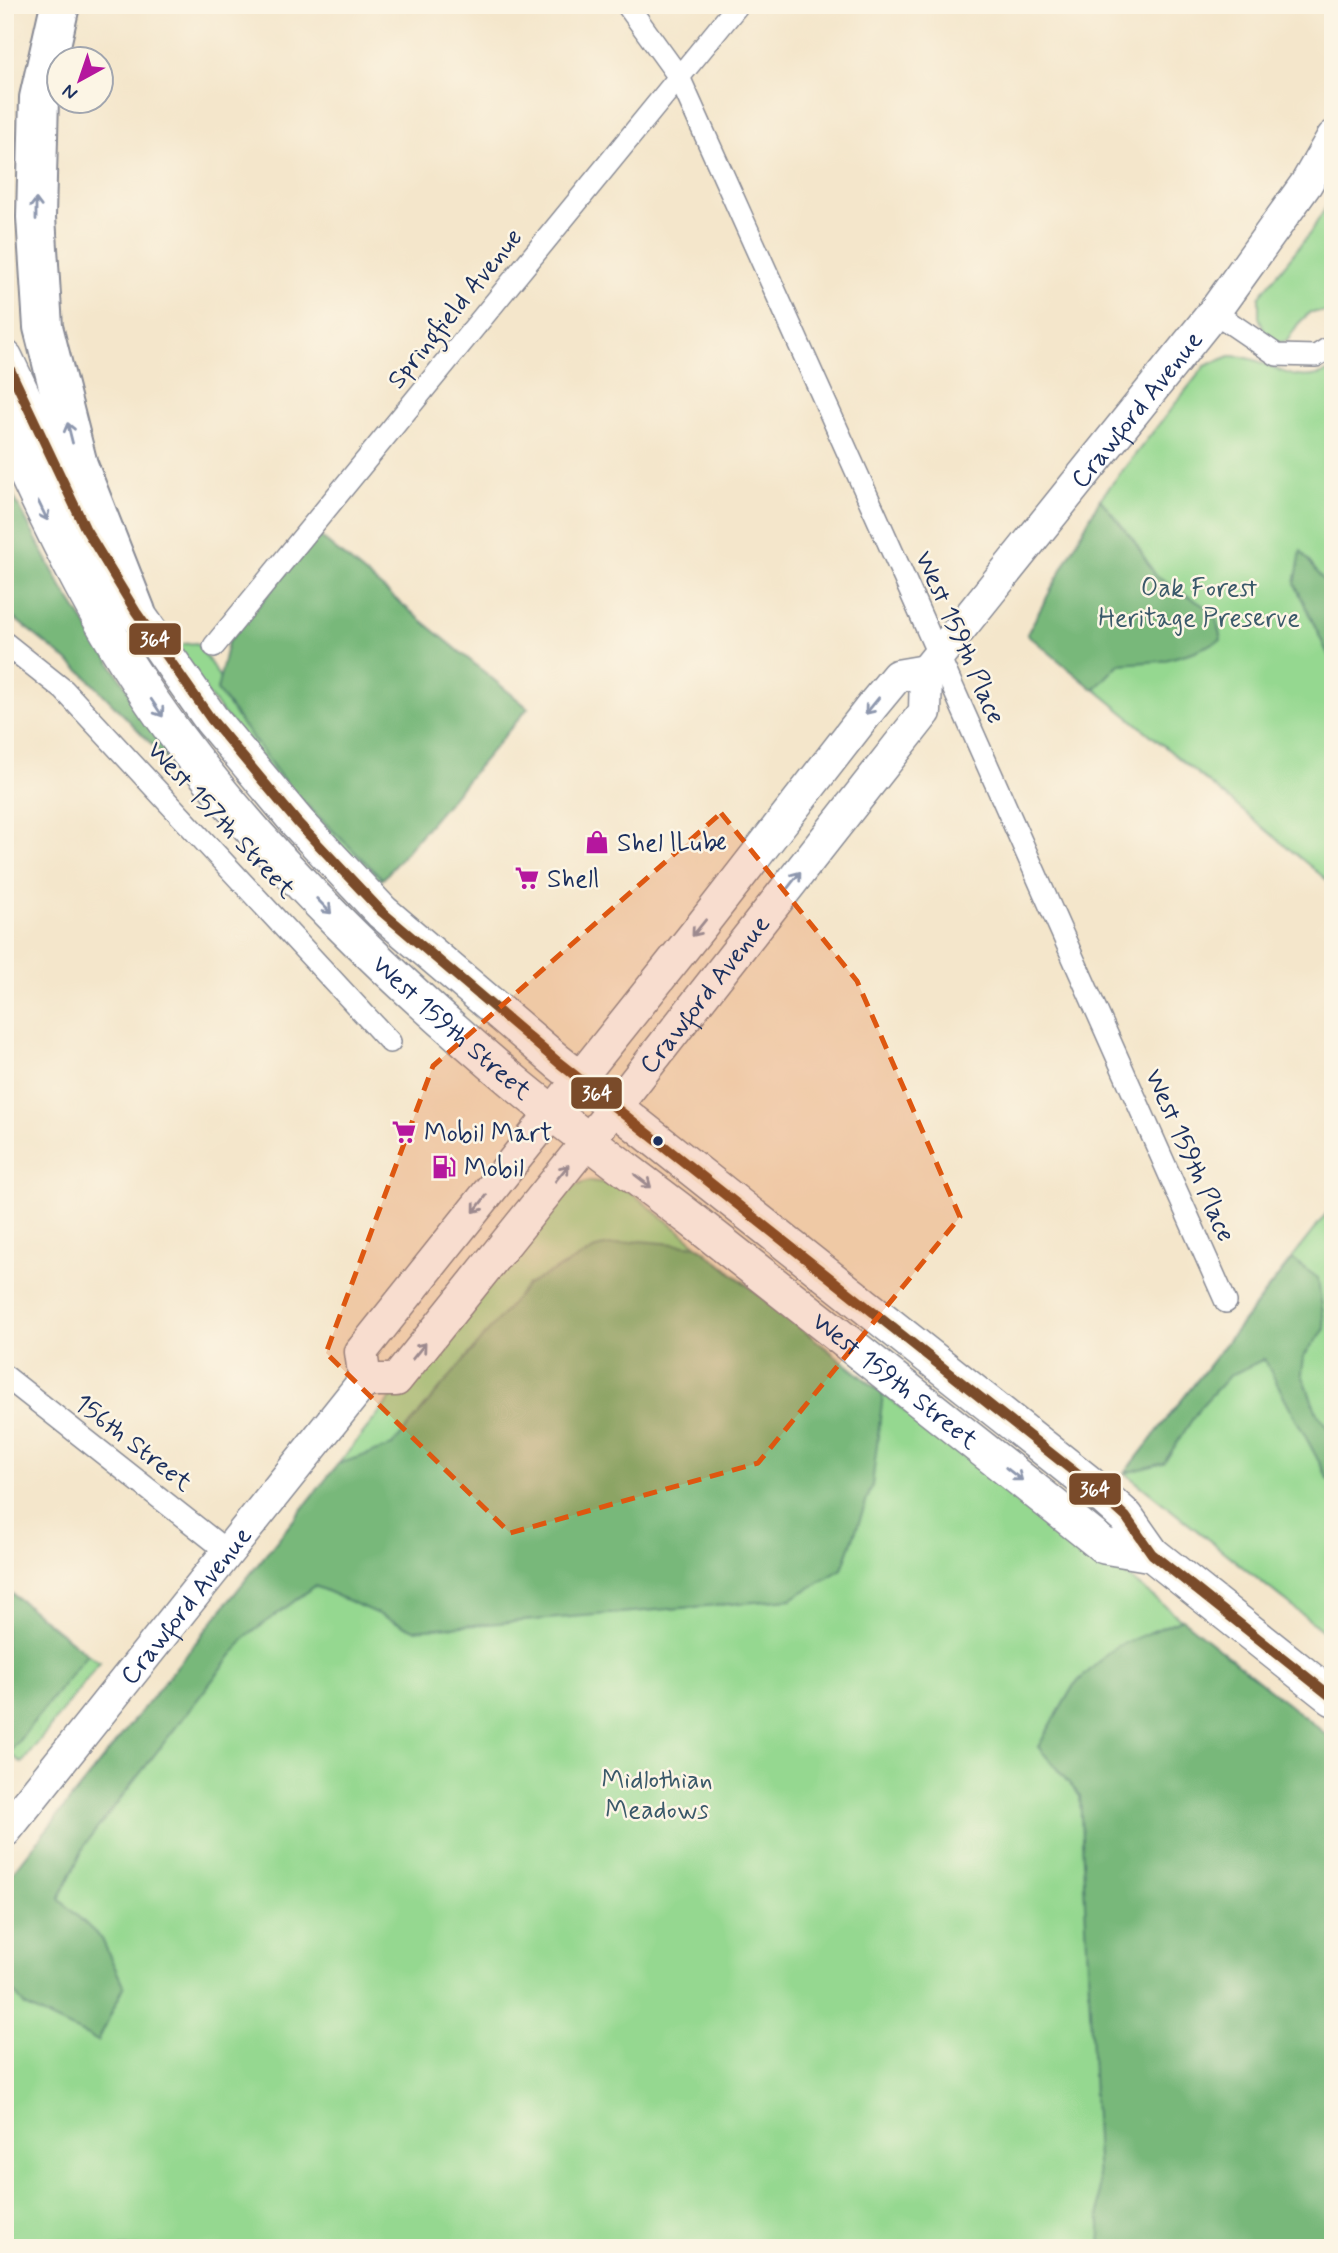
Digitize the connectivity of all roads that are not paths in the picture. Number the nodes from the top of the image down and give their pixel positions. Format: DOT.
graph roads {
  1 [pos="60,5"];
  2 [pos="627,5"];
  3 [pos="738,5"];
  4 [pos="679,77"];
  5 [pos="1333,137"];
  6 [pos="1214,312"];
  7 [pos="1333,345"];
  8 [pos="5,358"];
  9 [pos="5,427"];
  10 [pos="136,612"];
  11 [pos="5,643"];
  12 [pos="214,646"];
  13 [pos="932,664"];
  14 [pos="390,1042"];
  15 [pos="578,1077"];
  16 [pos="615,1107"];
  17 [pos="551,1111"];
  18 [pos="588,1140"];
  19 [pos="1226,1302"];
  20 [pos="5,1376"];
  21 [pos="365,1380"];
  22 [pos="228,1552"];
  23 [pos="1152,1553"];
  24 [pos="1333,1698"];
  25 [pos="5,1831"];
  10 -- 1 [label="highway, one-way"];
  2 -- 4 [label="street, West 159th Place"];
  3 -- 4 [label="street, Springfield Avenue"];
  4 -- 12 [label="street, Springfield Avenue"];
  4 -- 13 [label="street, West 159th Place"];
  5 -- 6 [label="main road, Crawford Avenue"];
  6 -- 7 [label="street"];
  6 -- 13 [label="main road, Crawford Avenue"];
  8 -- 10 [label="main road, West 159th Street"];
  9 -- 17 [label="main road, West 159th Street, one-way"];
  10 -- 15 [label="main road, West 159th Street"];
  11 -- 14 [label="street, West 157th Street"];
  13 -- 15 [label="main road, Crawford Avenue, one-way"];
  16 -- 13 [label="main road, Crawford Avenue, one-way"];
  13 -- 19 [label="street, West 159th Place"];
  15 -- 16 [label="main road, West 159th Street"];
  15 -- 17 [label="main road, Crawford Avenue"];
  16 -- 18 [label="main road, Crawford Avenue"];
  16 -- 23 [label="main road, West 159th Street"];
  17 -- 18 [label="main road, West 159th Street"];
  17 -- 21 [label="main road, Crawford Avenue, one-way"];
  21 -- 18 [label="main road, Crawford Avenue, one-way"];
  18 -- 23 [label="main road, West 159th Street, one-way"];
  20 -- 22 [label="street, 156th Street"];
  21 -- 22 [label="main road, Crawford Avenue"];
  22 -- 25 [label="main road, Crawford Avenue"];
  23 -- 24 [label="main road, West 159th Street"];
}
